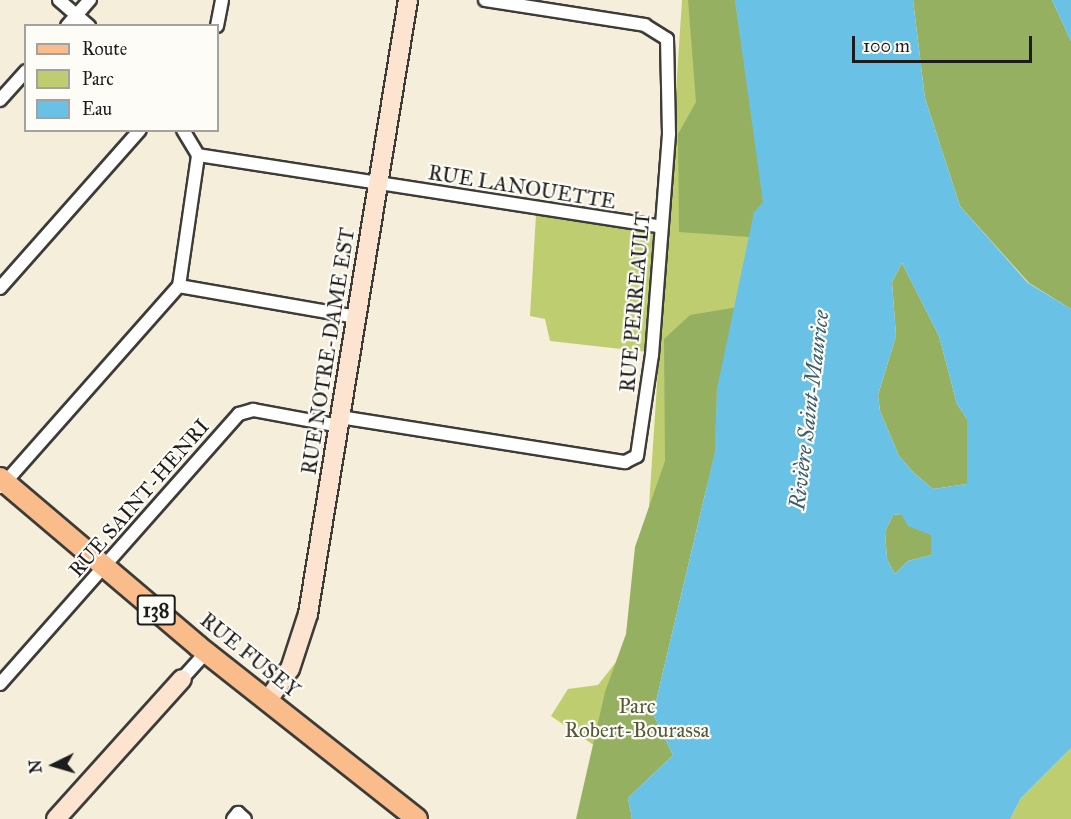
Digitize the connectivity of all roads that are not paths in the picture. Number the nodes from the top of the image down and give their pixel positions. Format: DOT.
graph roads {
  1 [pos="59,0"];
  2 [pos="90,0"];
  3 [pos="222,0"];
  4 [pos="408,0"];
  5 [pos="485,0"];
  6 [pos="76,15"];
  7 [pos="69,24"];
  8 [pos="86,24"];
  9 [pos="217,24"];
  10 [pos="24,74"];
  11 [pos="0,100"];
  12 [pos="138,132"];
  13 [pos="184,132"];
  14 [pos="198,155"];
  15 [pos="377,186"];
  16 [pos="661,227"];
  17 [pos="179,286"];
  18 [pos="0,288"];
  19 [pos="357,317"];
  20 [pos="339,421"];
  21 [pos="2,483"];
  22 [pos="106,566"];
  23 [pos="206,652"];
  24 [pos="182,679"];
  25 [pos="0,684"];
  26 [pos="268,700"];
  27 [pos="410,817"];
  28 [pos="56,819"];
  29 [pos="233,819"];
  30 [pos="245,819"];
  1 -- 6 [label="street"];
  2 -- 6 [label="street"];
  3 -- 9 [label="street"];
  4 -- 15 [label="street, RUE NOTRE-DAME EST"];
  5 -- 16 [label="street, RUE PERREAULT"];
  6 -- 7 [label="street"];
  6 -- 8 [label="street"];
  10 -- 11 [label="street"];
  12 -- 18 [label="street"];
  13 -- 14 [label="street"];
  14 -- 15 [label="street, RUE LANOUETTE"];
  14 -- 17 [label="street"];
  15 -- 16 [label="street, RUE LANOUETTE"];
  15 -- 19 [label="street, RUE NOTRE-DAME EST"];
  16 -- 20 [label="street, RUE PERREAULT"];
  17 -- 19 [label="street"];
  17 -- 21 [label="street"];
  19 -- 20 [label="street, RUE NOTRE-DAME EST"];
  20 -- 22 [label="street, RUE SAINT-HENRI"];
  20 -- 26 [label="street, RUE NOTRE-DAME EST"];
  21 -- 22 [label="main road, RUE FUSEY / 138"];
  22 -- 23 [label="main road, RUE FUSEY / 138"];
  22 -- 25 [label="street, RUE SAINT-HENRI"];
  23 -- 24 [label="street"];
  23 -- 26 [label="main road, RUE FUSEY / 138"];
  24 -- 28 [label="street"];
  26 -- 27 [label="main road, RUE FUSEY / 138"];
  29 -- 30 [label="street"];
}
